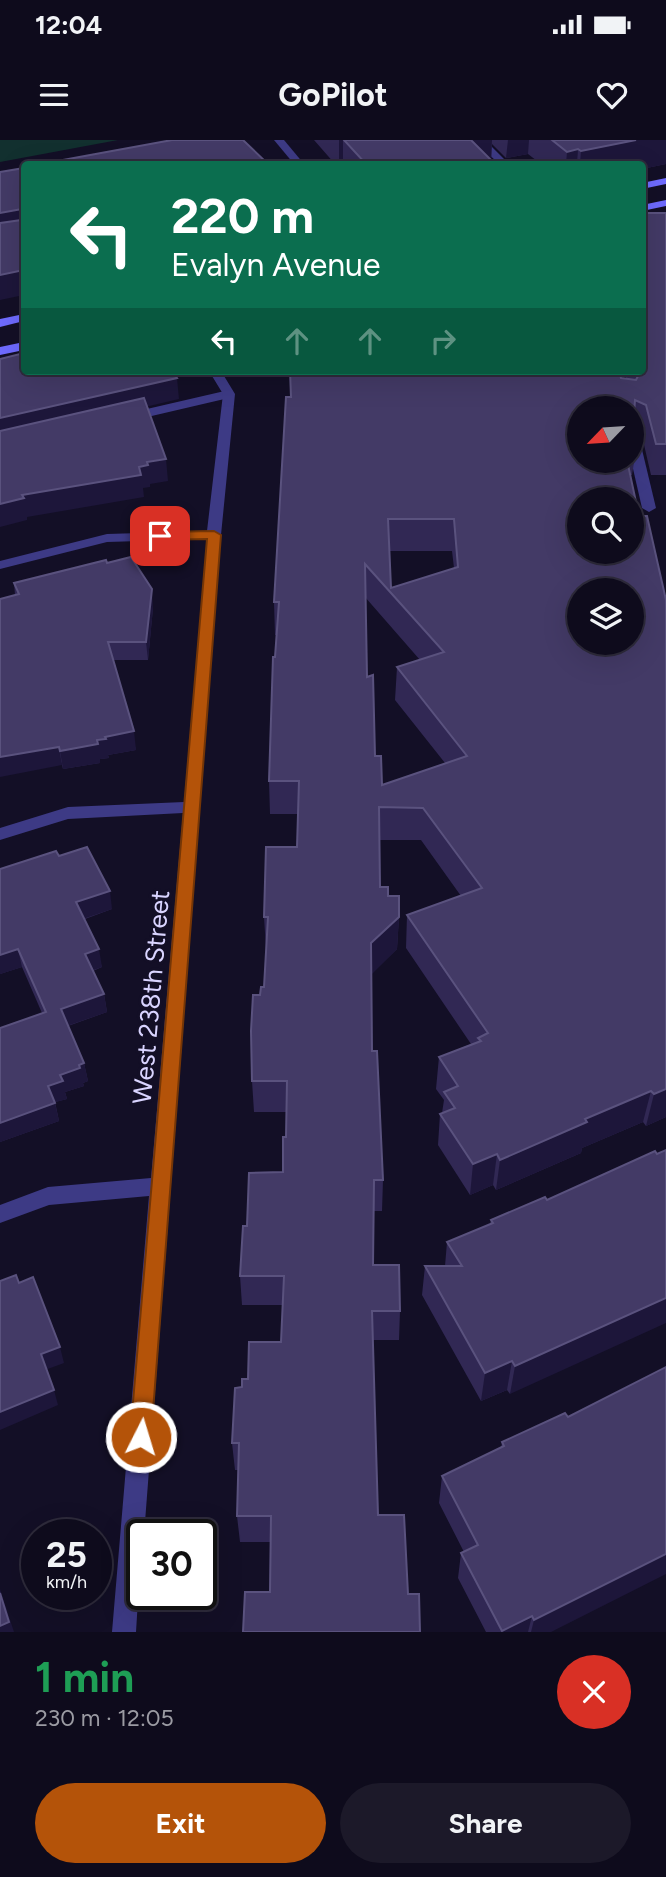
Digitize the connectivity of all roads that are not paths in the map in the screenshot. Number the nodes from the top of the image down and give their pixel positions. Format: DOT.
graph roads {
  1 [pos="279,140"];
  2 [pos="479,140"];
  3 [pos="296,161"];
  4 [pos="501,161"];
  5 [pos="666,181"];
  6 [pos="646,185"];
  7 [pos="666,203"];
  8 [pos="646,207"];
  9 [pos="21,319"];
  10 [pos="0,323"];
  11 [pos="21,347"];
  12 [pos="0,351"];
  13 [pos="217,375"];
  14 [pos="229,394"];
  15 [pos="108,422"];
  16 [pos="641,473"];
  17 [pos="649,508"];
  18 [pos="214,535"];
  19 [pos="0,565"];
  20 [pos="192,807"];
  21 [pos="0,834"];
  22 [pos="162,1186"];
  23 [pos="0,1214"];
  24 [pos="124,1632"];
  1 -- 3 [label="street"];
  2 -- 4 [label="street"];
  5 -- 6 [label="main road"];
  7 -- 8 [label="main road"];
  9 -- 10 [label="main road"];
  11 -- 12 [label="main road"];
  13 -- 14 [label="street"];
  14 -- 15 [label="street"];
  14 -- 18 [label="street, West 238th Street"];
  16 -- 17 [label="street"];
  18 -- 19 [label="street"];
  18 -- 20 [label="street, West 238th Street"];
  20 -- 21 [label="street"];
  20 -- 22 [label="street, West 238th Street"];
  22 -- 23 [label="street"];
  22 -- 24 [label="street, West 238th Street"];
}
